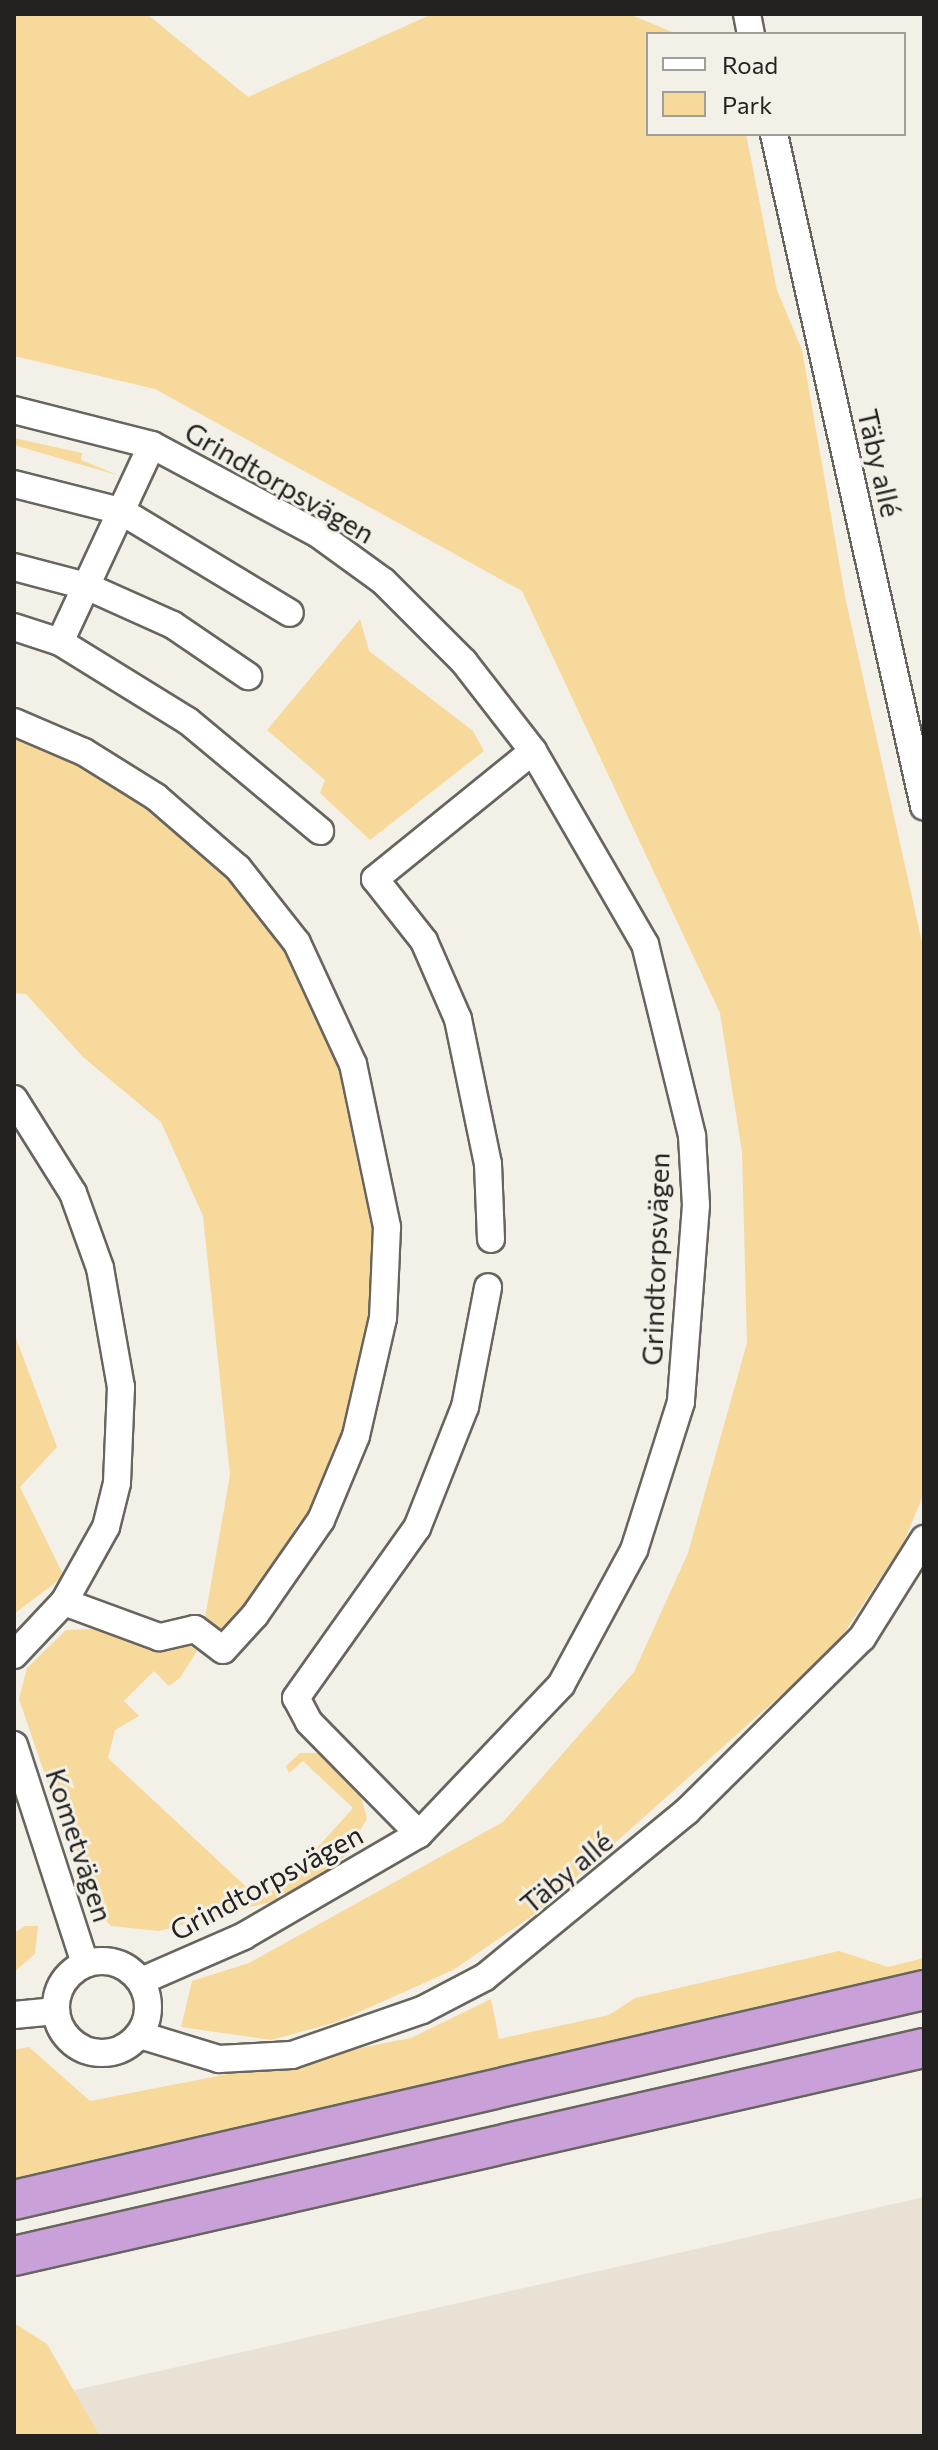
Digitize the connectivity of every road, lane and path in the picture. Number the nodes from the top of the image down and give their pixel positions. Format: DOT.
graph roads {
  1 [pos="774,136"];
  2 [pos="14,410"];
  3 [pos="152,445"];
  4 [pos="14,484"];
  5 [pos="121,511"];
  6 [pos="14,567"];
  7 [pos="86,586"];
  8 [pos="290,613"];
  9 [pos="14,627"];
  10 [pos="60,642"];
  11 [pos="248,676"];
  12 [pos="14,722"];
  13 [pos="533,751"];
  14 [pos="924,806"];
  15 [pos="320,831"];
  16 [pos="14,1099"];
  17 [pos="491,1239"];
  18 [pos="488,1287"];
  19 [pos="924,1539"];
  20 [pos="64,1602"];
  21 [pos="14,1655"];
  22 [pos="14,1745"];
  23 [pos="419,1834"];
  24 [pos="85,1964"];
  25 [pos="141,1981"];
  26 [pos="924,1990"];
  27 [pos="56,2011"];
  28 [pos="14,2015"];
  29 [pos="140,2035"];
  30 [pos="924,2048"];
  31 [pos="14,2200"];
  32 [pos="14,2256"];
  1 -- 14 [label="street, Täby allé"];
  2 -- 3 [label="street, Grindtorpsvägen"];
  3 -- 5 [label="street, Grindtorpsvägen"];
  3 -- 13 [label="street, Grindtorpsvägen"];
  4 -- 5 [label="street"];
  5 -- 7 [label="street, Grindtorpsvägen"];
  5 -- 8 [label="street"];
  6 -- 7 [label="street"];
  7 -- 10 [label="street, Grindtorpsvägen"];
  7 -- 11 [label="street"];
  9 -- 10 [label="street"];
  10 -- 15 [label="street"];
  12 -- 20 [label="street"];
  13 -- 17 [label="street"];
  13 -- 23 [label="street, Grindtorpsvägen"];
  16 -- 20 [label="street"];
  18 -- 23 [label="street, Grindtorpsvägen"];
  19 -- 29 [label="street, Täby allé"];
  20 -- 21 [label="street"];
  22 -- 24 [label="street, Kometvägen"];
  23 -- 25 [label="street, Grindtorpsvägen"];
  24 -- 25 [label="street"];
  24 -- 27 [label="street"];
  25 -- 29 [label="street"];
  26 -- 31 [label="highway"];
  27 -- 28 [label="street"];
  27 -- 29 [label="street"];
  30 -- 32 [label="highway"];
}
